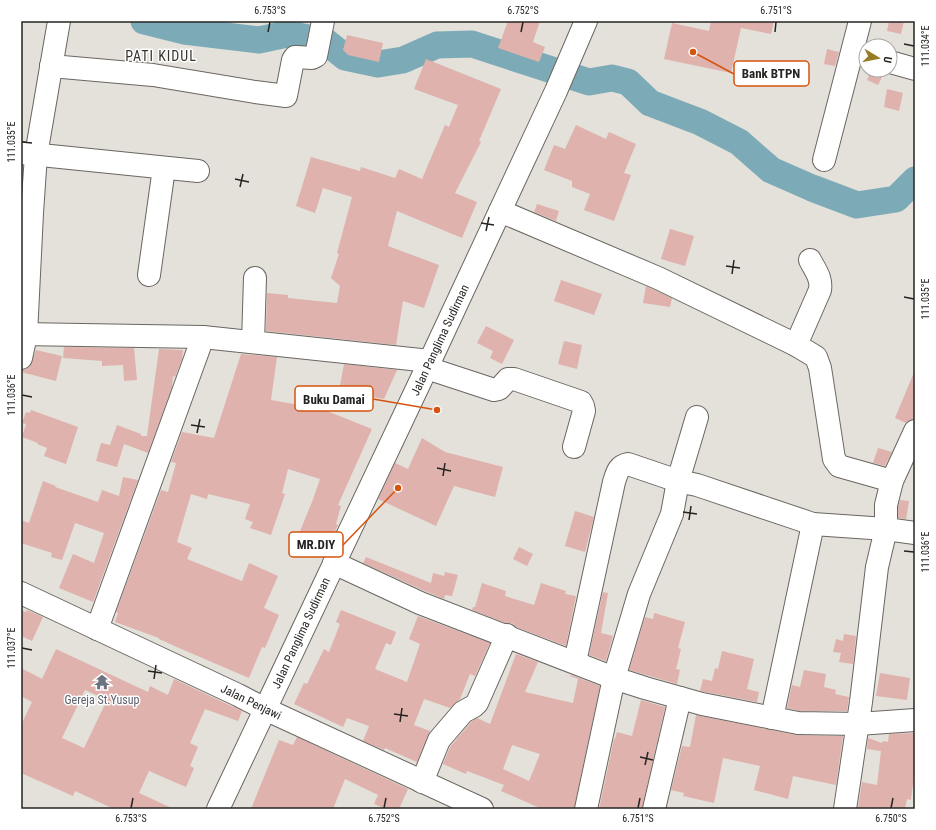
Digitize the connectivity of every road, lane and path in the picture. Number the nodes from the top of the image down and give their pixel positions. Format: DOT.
graph roads {
  1 [pos="59,21"];
  2 [pos="323,21"];
  3 [pos="586,21"];
  4 [pos="860,21"];
  5 [pos="859,38"];
  6 [pos="858,56"];
  7 [pos="898,64"];
  8 [pos="51,66"];
  9 [pos="915,69"];
  10 [pos="29,154"];
  11 [pos="824,160"];
  12 [pos="164,168"];
  13 [pos="198,171"];
  14 [pos="500,211"];
  15 [pos="810,260"];
  16 [pos="149,275"];
  17 [pos="255,278"];
  18 [pos="24,335"];
  19 [pos="203,337"];
  20 [pos="253,342"];
  21 [pos="796,345"];
  22 [pos="21,358"];
  23 [pos="428,364"];
  24 [pos="697,417"];
  25 [pos="915,431"];
  26 [pos="574,447"];
  27 [pos="678,481"];
  28 [pos="892,481"];
  29 [pos="813,524"];
  30 [pos="886,529"];
  31 [pos="915,533"];
  32 [pos="334,563"];
  33 [pos="21,593"];
  34 [pos="97,629"];
  35 [pos="507,635"];
  36 [pos="575,662"];
  37 [pos="614,678"];
  38 [pos="680,698"];
  39 [pos="265,709"];
  40 [pos="772,718"];
  41 [pos="915,720"];
  42 [pos="858,724"];
  43 [pos="422,782"];
  44 [pos="218,809"];
  45 [pos="482,809"];
  46 [pos="586,809"];
  47 [pos="654,809"];
  48 [pos="845,809"];
  1 -- 8 [label="street"];
  2 -- 8 [label="street"];
  3 -- 14 [label="street, Jalan Panglima Sudirman"];
  4 -- 5 [label="street"];
  6 -- 11 [label="street"];
  7 -- 9 [label="street"];
  8 -- 10 [label="street"];
  10 -- 12 [label="street"];
  10 -- 18 [label="street"];
  12 -- 13 [label="street"];
  12 -- 16 [label="street"];
  14 -- 21 [label="street"];
  14 -- 23 [label="street, Jalan Panglima Sudirman"];
  15 -- 21 [label="street"];
  17 -- 20 [label="street"];
  18 -- 19 [label="street"];
  18 -- 22 [label="street"];
  19 -- 20 [label="street"];
  19 -- 34 [label="street"];
  20 -- 23 [label="street"];
  21 -- 28 [label="street"];
  23 -- 26 [label="street"];
  23 -- 32 [label="street, Jalan Panglima Sudirman"];
  24 -- 27 [label="street"];
  25 -- 28 [label="street"];
  27 -- 29 [label="street"];
  27 -- 36 [label="street"];
  27 -- 37 [label="street"];
  28 -- 30 [label="street"];
  29 -- 30 [label="street"];
  29 -- 40 [label="street"];
  30 -- 31 [label="street"];
  30 -- 42 [label="street"];
  32 -- 35 [label="street"];
  32 -- 39 [label="street, Jalan Panglima Sudirman"];
  33 -- 34 [label="street, Jalan Penjawi"];
  34 -- 39 [label="street, Jalan Penjawi"];
  35 -- 36 [label="street"];
  35 -- 43 [label="street"];
  36 -- 37 [label="street"];
  37 -- 38 [label="street"];
  37 -- 46 [label="street"];
  38 -- 40 [label="street"];
  38 -- 47 [label="street"];
  39 -- 43 [label="street, Jalan Penjawi"];
  39 -- 44 [label="street, Jalan Panglima Sudirman"];
  40 -- 42 [label="street"];
  41 -- 42 [label="street"];
  42 -- 48 [label="street"];
  43 -- 45 [label="street, Jalan Penjawi"];
}
